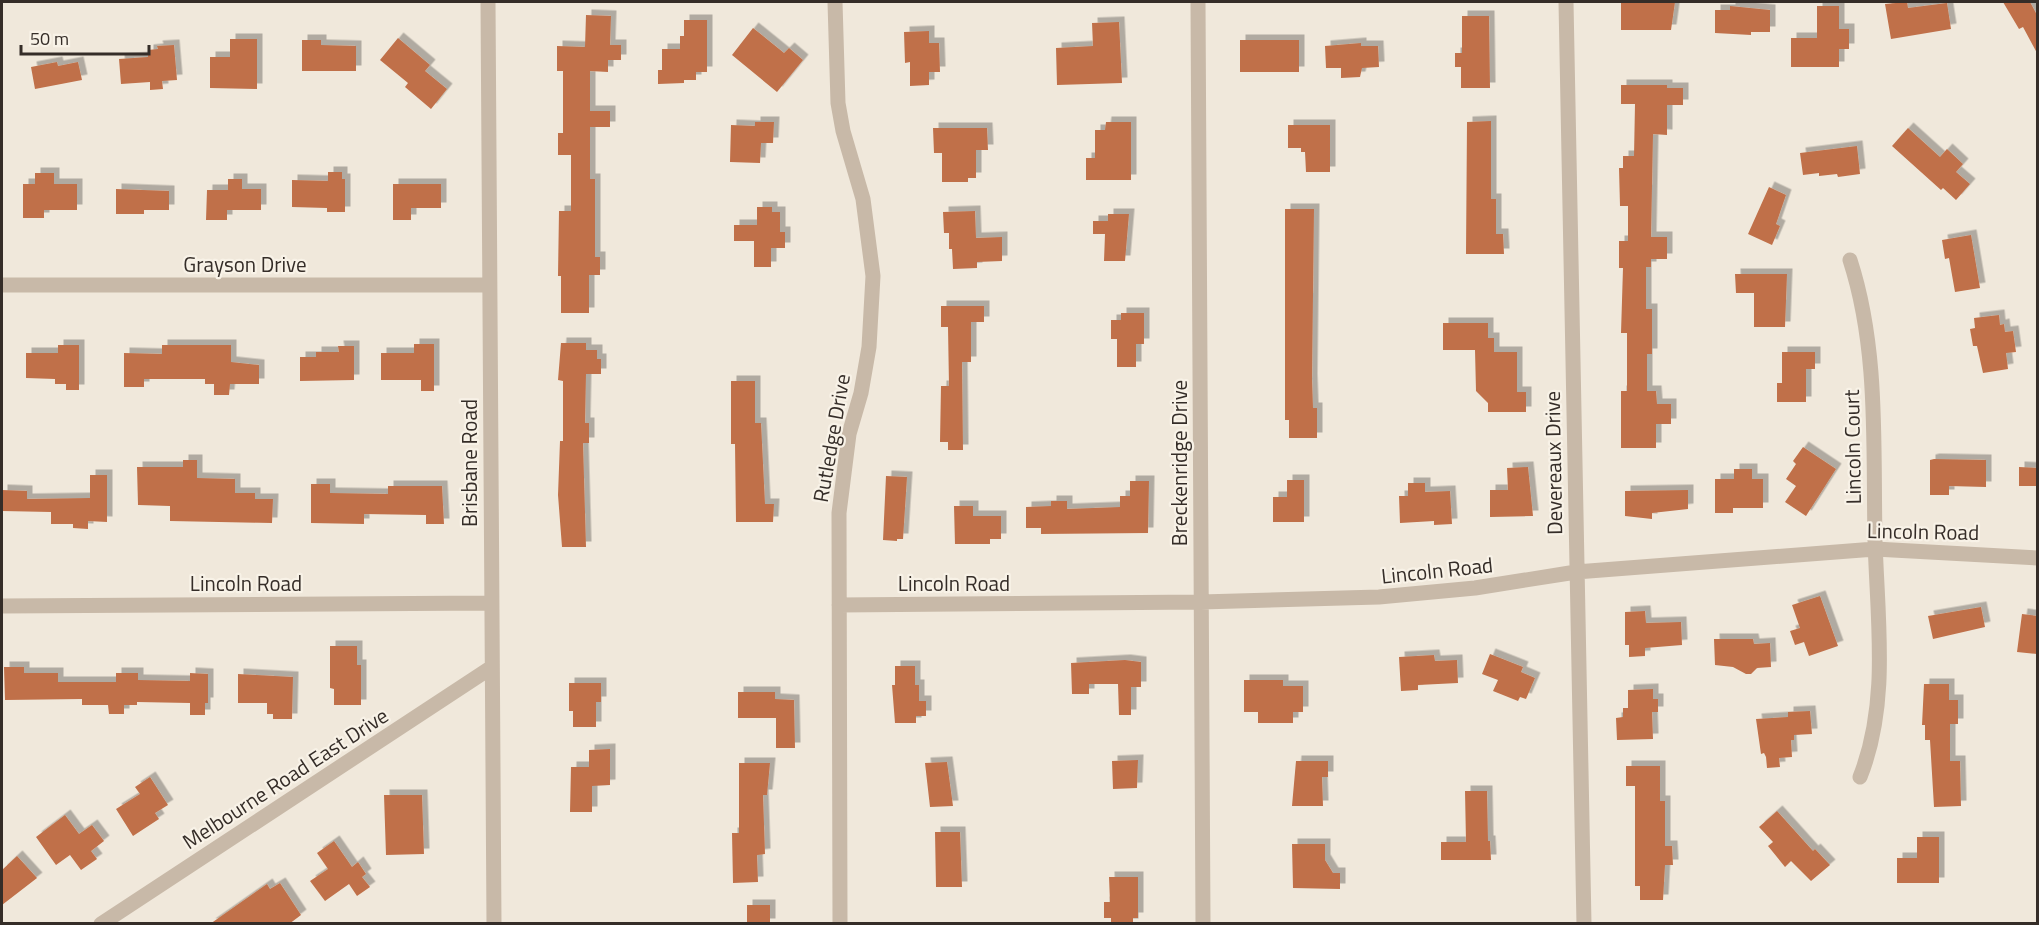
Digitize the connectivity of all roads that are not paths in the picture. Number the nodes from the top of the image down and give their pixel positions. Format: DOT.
graph roads {
  1 [pos="488,2"];
  2 [pos="835,2"];
  3 [pos="1198,2"];
  4 [pos="1566,2"];
  5 [pos="1850,260"];
  6 [pos="2,285"];
  7 [pos="489,285"];
  8 [pos="1875,549"];
  9 [pos="2037,558"];
  10 [pos="1576,572"];
  11 [pos="1201,602"];
  12 [pos="491,603"];
  13 [pos="839,605"];
  14 [pos="2,606"];
  15 [pos="492,667"];
  16 [pos="1860,777"];
  17 [pos="101,924"];
  18 [pos="494,924"];
  19 [pos="840,924"];
  20 [pos="1203,924"];
  21 [pos="1584,924"];
  1 -- 7 [label="street, Brisbane Road"];
  2 -- 13 [label="street, Rutledge Drive"];
  3 -- 11 [label="street, Breckenridge Drive"];
  4 -- 10 [label="street, Devereaux Drive"];
  5 -- 8 [label="street, Lincoln Court"];
  6 -- 7 [label="street, Grayson Drive"];
  7 -- 12 [label="street, Brisbane Road"];
  8 -- 9 [label="street, Lincoln Road"];
  8 -- 10 [label="street, Lincoln Road"];
  8 -- 16 [label="street, Lincoln Court"];
  10 -- 11 [label="street, Lincoln Road"];
  10 -- 21 [label="street, Devereaux Drive"];
  11 -- 13 [label="street, Lincoln Road"];
  11 -- 20 [label="street, Breckenridge Drive"];
  12 -- 14 [label="street, Lincoln Road"];
  12 -- 15 [label="street, Brisbane Road"];
  13 -- 19 [label="street, Rutledge Drive"];
  15 -- 17 [label="street, Melbourne Road East Drive"];
  15 -- 18 [label="street, Brisbane Road"];
}
